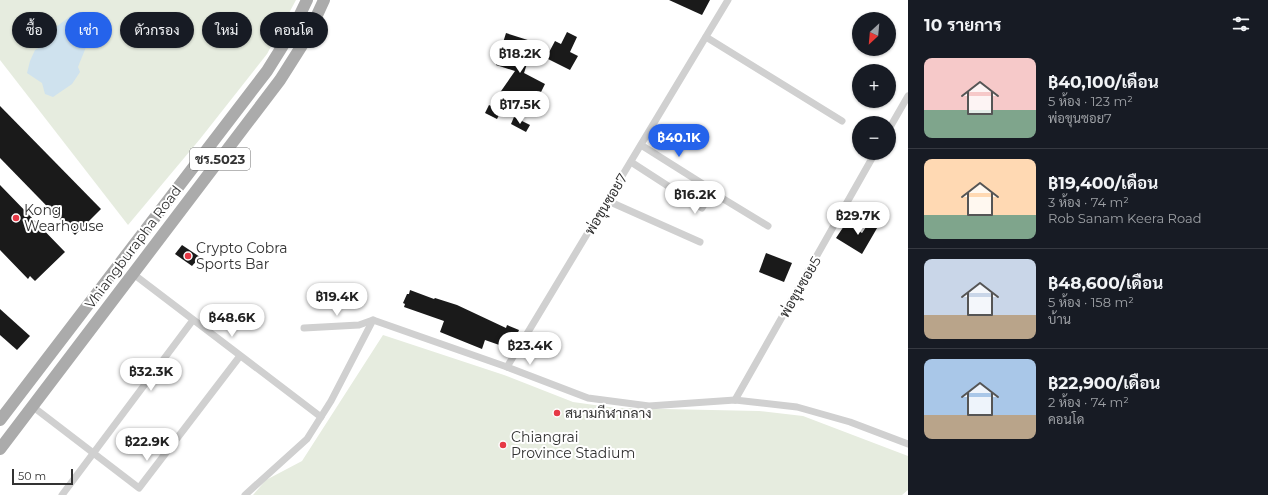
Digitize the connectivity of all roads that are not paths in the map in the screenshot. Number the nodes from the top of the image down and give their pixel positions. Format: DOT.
graph roads {
  1 [pos="307,0"];
  2 [pos="324,0"];
  3 [pos="728,0"];
  4 [pos="706,37"];
  5 [pos="908,96"];
  6 [pos="896,117"];
  7 [pos="842,121"];
  8 [pos="641,145"];
  9 [pos="871,160"];
  10 [pos="631,162"];
  11 [pos="706,186"];
  12 [pos="608,201"];
  13 [pos="768,226"];
  14 [pos="700,242"];
  15 [pos="132,273"];
  16 [pos="90,300"];
  17 [pos="104,310"];
  18 [pos="193,320"];
  19 [pos="373,320"];
  20 [pos="304,328"];
  21 [pos="240,356"];
  22 [pos="508,367"];
  23 [pos="735,400"];
  24 [pos="32,406"];
  25 [pos="321,417"];
  26 [pos="0,420"];
  27 [pos="908,444"];
  28 [pos="0,448"];
  29 [pos="93,453"];
  30 [pos="62,495"];
  31 [pos="245,495"];
  1 -- 16 [label="main road, Vhiangburapha Road / ชร.5023"];
  2 -- 15 [label="main road, Vhiangburapha Road / ชร.5023"];
  3 -- 4 [label="street, พ่อขุนซอย7"];
  4 -- 7 [label="street"];
  4 -- 8 [label="street, พ่อขุนซอย7"];
  5 -- 6 [label="street"];
  8 -- 10 [label="street, พ่อขุนซอย7"];
  8 -- 11 [label="street"];
  9 -- 23 [label="street, พ่อขุนซอย5"];
  10 -- 12 [label="street, พ่อขุนซอย7"];
  10 -- 13 [label="street"];
  12 -- 14 [label="street"];
  12 -- 22 [label="street, พ่อขุนซอย7"];
  15 -- 17 [label="main road, Vhiangburapha Road / ชร.5023"];
  15 -- 18 [label="street"];
  16 -- 17 [label="main road"];
  16 -- 26 [label="main road, Vhiangburapha Road / ชร.5023"];
  17 -- 24 [label="main road, Vhiangburapha Road / ชร.5023"];
  18 -- 21 [label="street"];
  18 -- 29 [label="street"];
  19 -- 20 [label="street"];
  19 -- 22 [label="street"];
  19 -- 25 [label="street"];
  21 -- 25 [label="street"];
  21 -- 29 [label="street"];
  22 -- 23 [label="street"];
  23 -- 27 [label="street"];
  24 -- 28 [label="main road, Vhiangburapha Road / ชร.5023"];
  24 -- 29 [label="street"];
  25 -- 31 [label="street"];
  29 -- 30 [label="street"];
}
